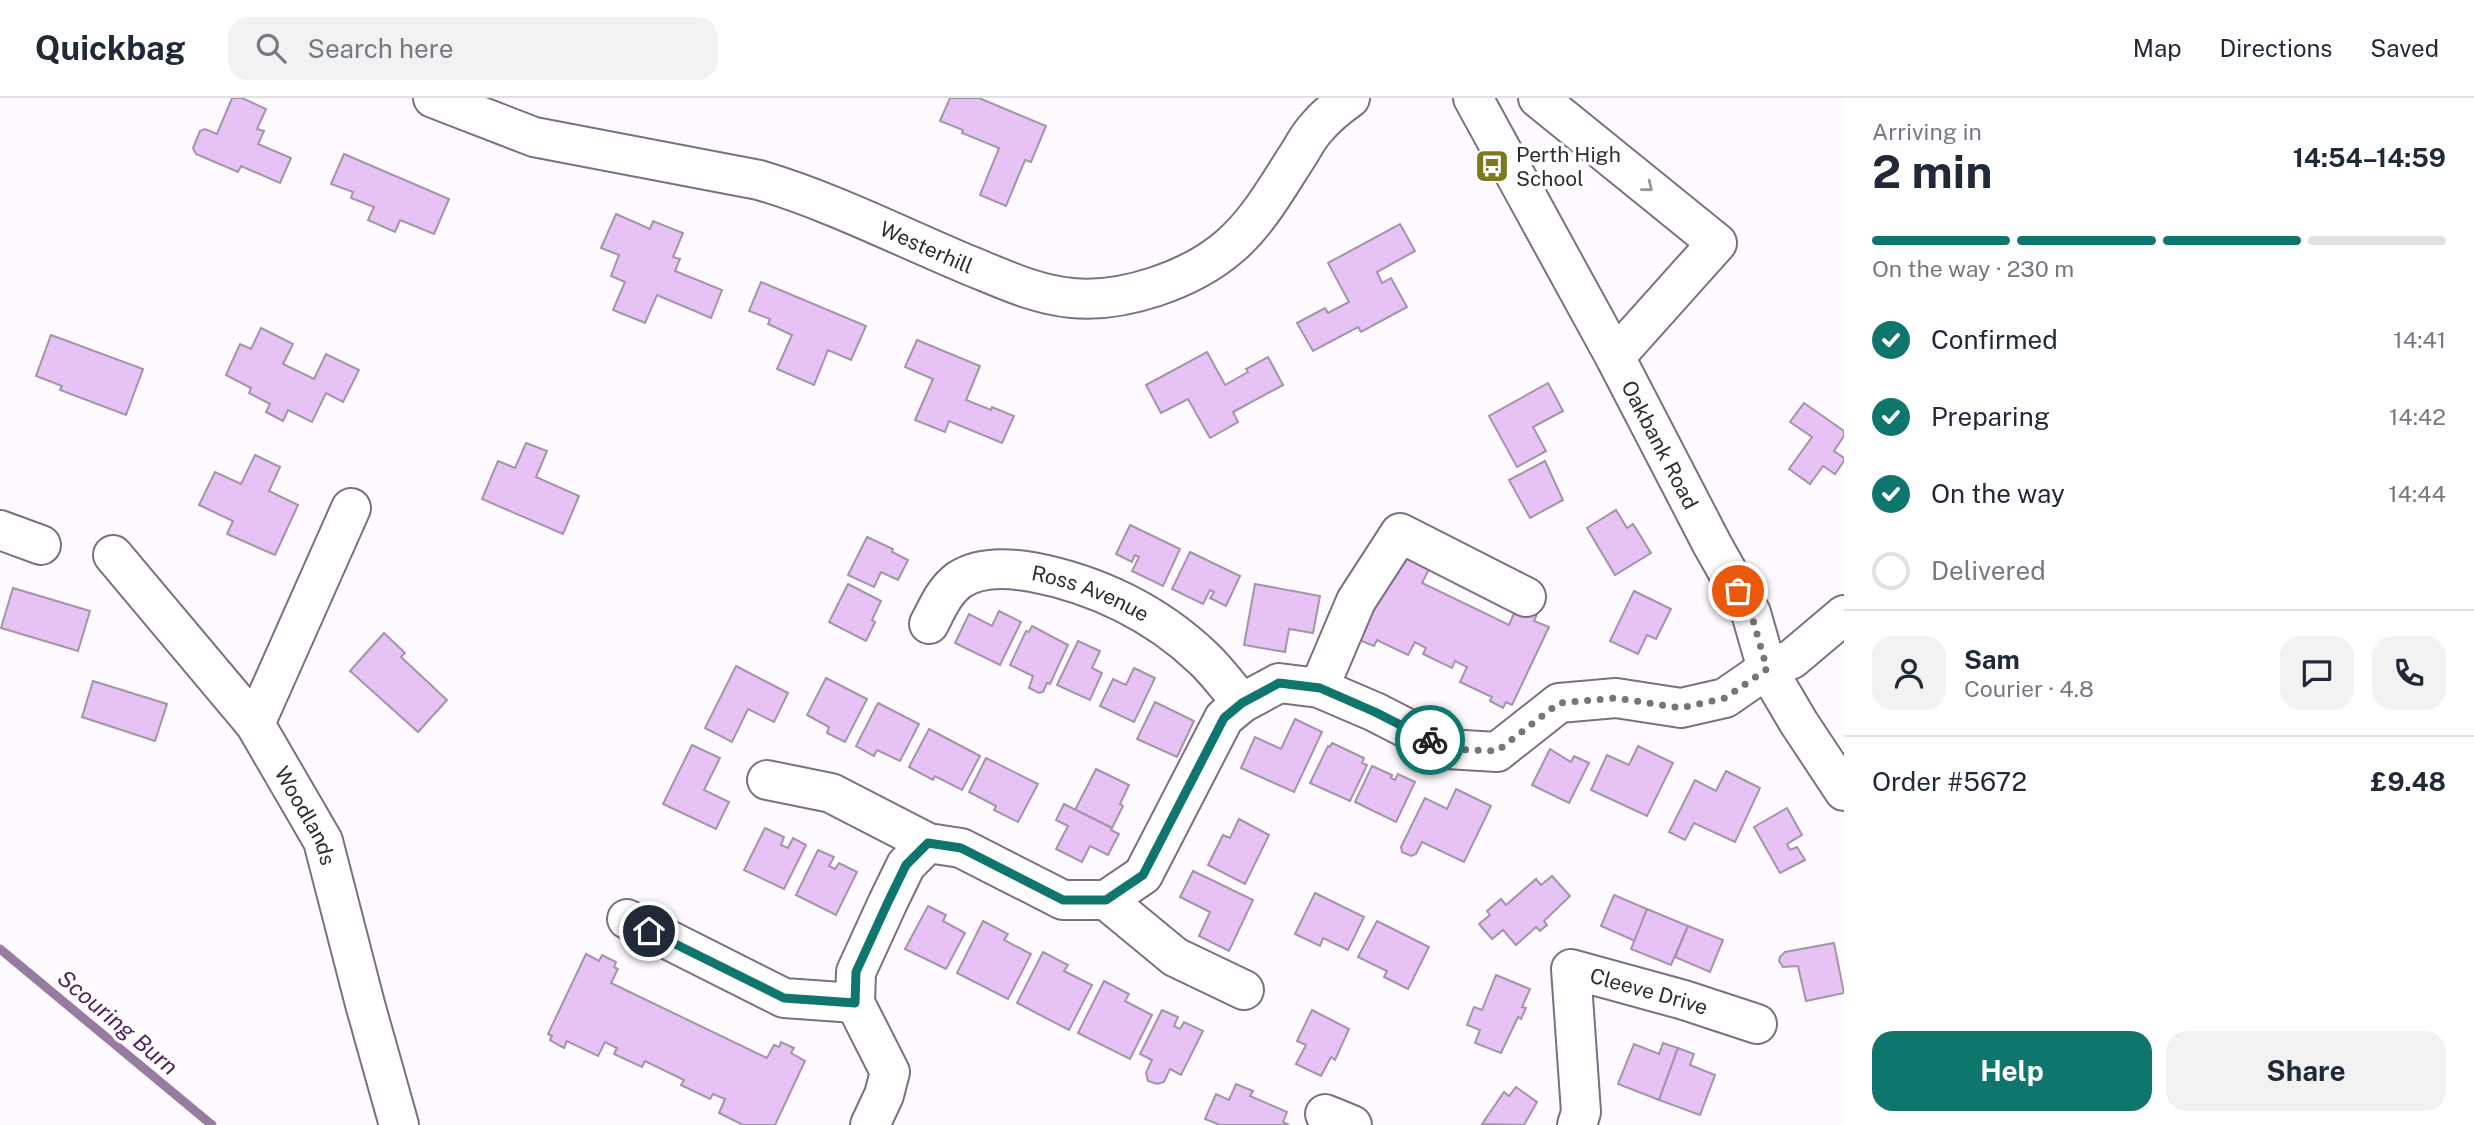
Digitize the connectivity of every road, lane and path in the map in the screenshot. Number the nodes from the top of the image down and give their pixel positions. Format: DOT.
graph roads {
  1 [pos="433,98"];
  2 [pos="1350,98"];
  3 [pos="1473,98"];
  4 [pos="1535,98"];
  5 [pos="1493,131"];
  6 [pos="1615,357"];
  7 [pos="351,508"];
  8 [pos="0,530"];
  9 [pos="41,545"];
  10 [pos="113,555"];
  11 [pos="1526,597"];
  12 [pos="1844,615"];
  13 [pos="929,624"];
  14 [pos="1767,669"];
  15 [pos="1320,688"];
  16 [pos="1242,703"];
  17 [pos="255,724"];
  18 [pos="767,780"];
  19 [pos="1844,791"];
  20 [pos="928,843"];
  21 [pos="1106,900"];
  22 [pos="627,919"];
  23 [pos="1244,990"];
  24 [pos="855,1003"];
  25 [pos="1757,1024"];
  26 [pos="399,1125"];
  27 [pos="870,1125"];
  28 [pos="1577,1125"];
  1 -- 2 [label="street, Westerhill"];
  3 -- 5 [label="street, Oakbank Road"];
  4 -- 5 [label="street"];
  4 -- 6 [label="street, one-way"];
  5 -- 6 [label="street, Oakbank Road"];
  6 -- 14 [label="street, Oakbank Road"];
  7 -- 17 [label="street"];
  8 -- 9 [label="street"];
  10 -- 17 [label="street, Woodlands"];
  11 -- 15 [label="street"];
  12 -- 14 [label="street"];
  13 -- 16 [label="street, Ross Avenue"];
  14 -- 15 [label="street"];
  14 -- 19 [label="street, Oakbank Road"];
  15 -- 16 [label="street"];
  16 -- 21 [label="street"];
  17 -- 26 [label="street, Woodlands"];
  18 -- 20 [label="street"];
  20 -- 21 [label="street"];
  20 -- 24 [label="street"];
  21 -- 23 [label="street"];
  22 -- 24 [label="street"];
  24 -- 27 [label="street"];
  25 -- 28 [label="street, Cleeve Drive"];
}
